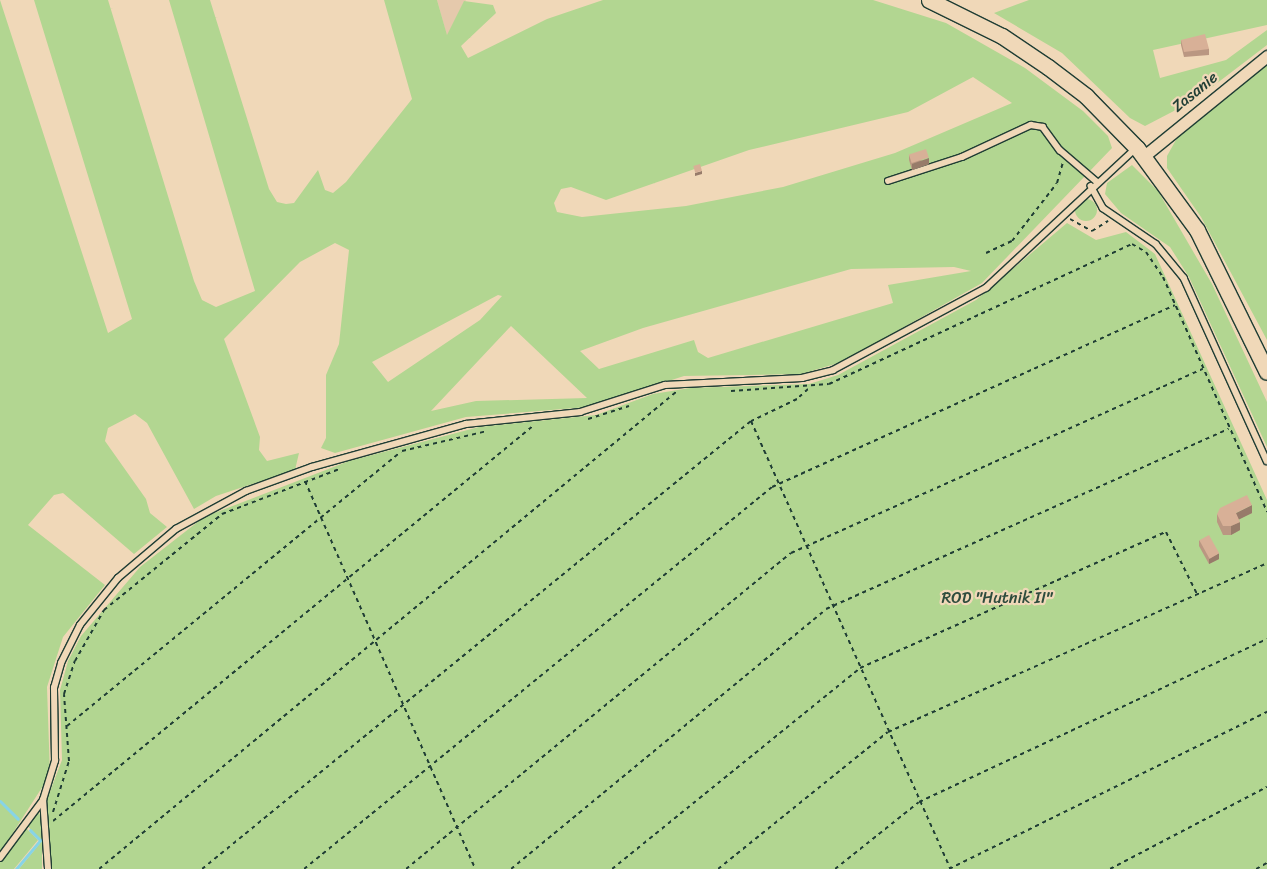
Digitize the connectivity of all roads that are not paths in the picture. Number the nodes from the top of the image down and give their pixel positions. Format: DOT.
graph roads {
  1 [pos="929,0"];
  2 [pos="1267,56"];
  3 [pos="1140,152"];
  4 [pos="888,181"];
  5 [pos="1096,181"];
  6 [pos="1091,186"];
  7 [pos="1267,372"];
  8 [pos="1267,461"];
  9 [pos="43,800"];
  10 [pos="0,858"];
  11 [pos="48,869"];
  1 -- 3 [label="street"];
  2 -- 3 [label="street, Zasanie"];
  3 -- 5 [label="lane"];
  3 -- 7 [label="street"];
  4 -- 5 [label="lane"];
  5 -- 6 [label="lane"];
  6 -- 8 [label="lane"];
  6 -- 9 [label="lane"];
  9 -- 10 [label="lane"];
  9 -- 11 [label="lane"];
}
